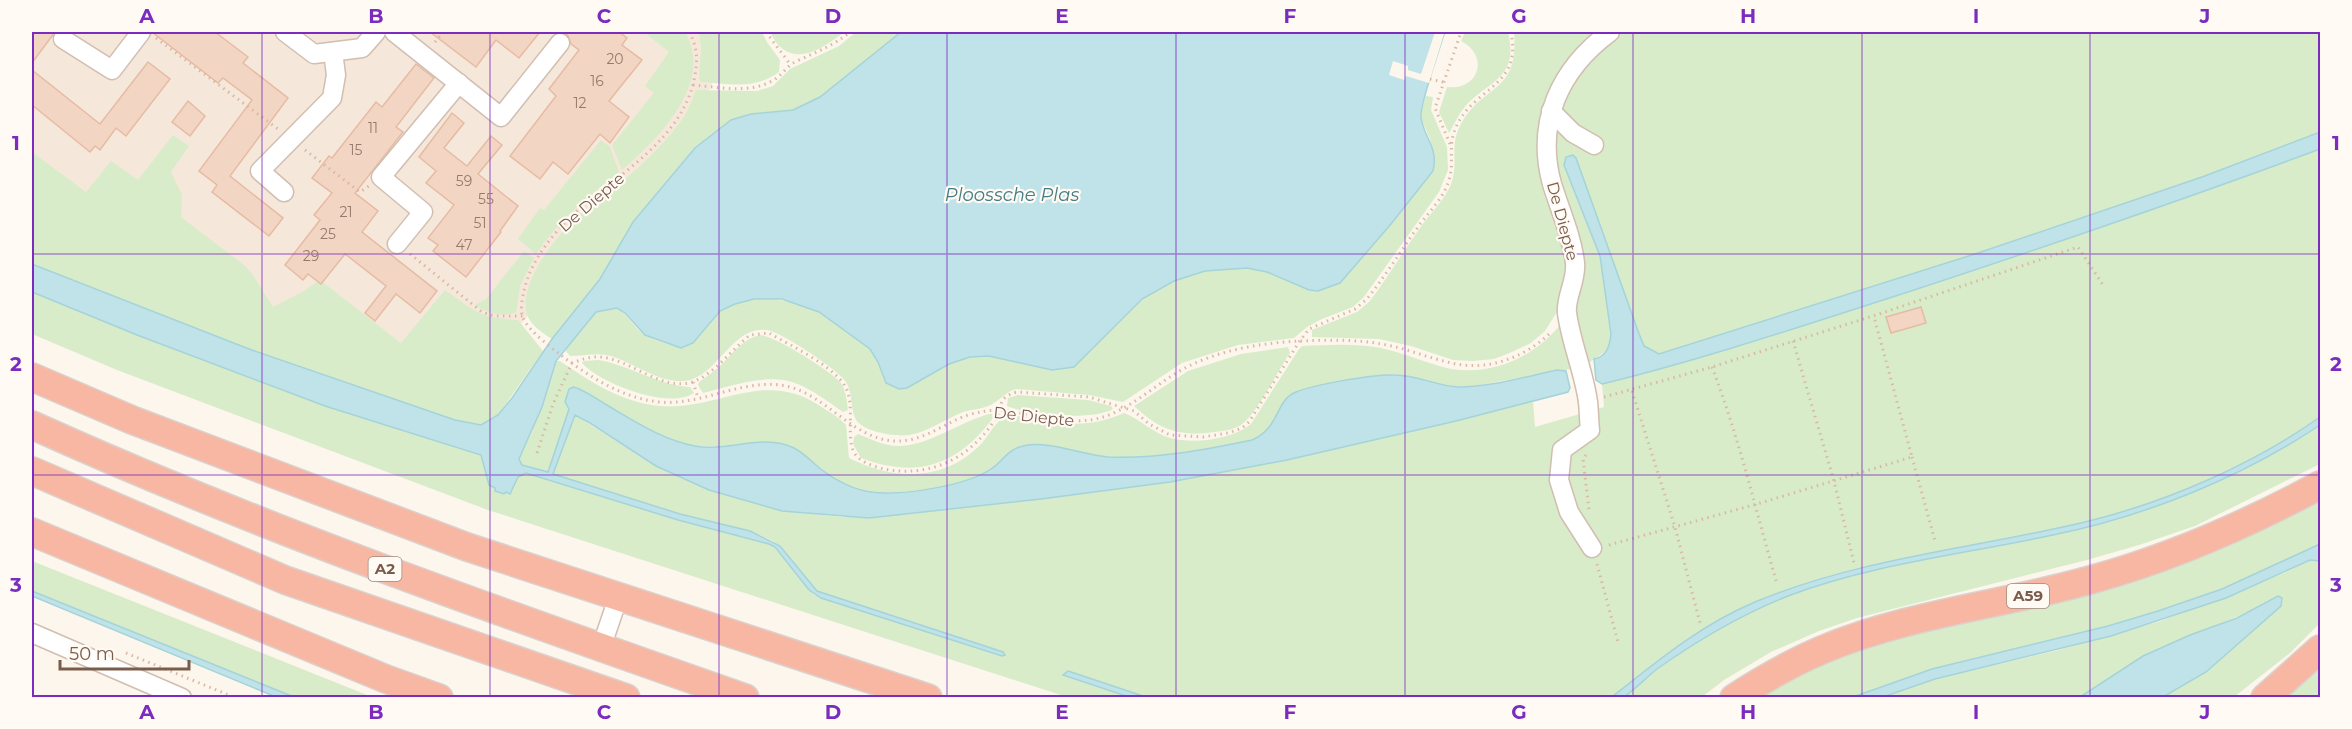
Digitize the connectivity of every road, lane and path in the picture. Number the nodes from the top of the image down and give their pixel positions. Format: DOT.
graph roads {
  1 [pos="141,32"];
  2 [pos="147,32"];
  3 [pos="285,32"];
  4 [pos="376,32"];
  5 [pos="394,32"];
  6 [pos="689,32"];
  7 [pos="766,32"];
  8 [pos="850,32"];
  9 [pos="1461,32"];
  10 [pos="1511,32"];
  11 [pos="1610,32"];
  12 [pos="63,39"];
  13 [pos="560,43"];
  14 [pos="333,52"];
  15 [pos="790,64"];
  16 [pos="1430,79"];
  17 [pos="1443,82"];
  18 [pos="459,83"];
  19 [pos="693,85"];
  20 [pos="1551,111"];
  21 [pos="291,139"];
  22 [pos="1450,144"];
  23 [pos="1594,145"];
  24 [pos="381,177"];
  25 [pos="284,192"];
  26 [pos="397,244"];
  27 [pos="2103,285"];
  28 [pos="1566,310"];
  29 [pos="522,316"];
  30 [pos="1873,316"];
  31 [pos="1792,341"];
  32 [pos="1299,342"];
  33 [pos="572,363"];
  34 [pos="1712,367"];
  35 [pos="32,377"];
  36 [pos="693,381"];
  37 [pos="1632,391"];
  38 [pos="698,398"];
  39 [pos="1588,401"];
  40 [pos="1124,408"];
  41 [pos="999,410"];
  42 [pos="852,424"];
  43 [pos="32,425"];
  44 [pos="1590,430"];
  45 [pos="537,453"];
  46 [pos="1912,457"];
  47 [pos="32,471"];
  48 [pos="1834,481"];
  49 [pos="2320,485"];
  50 [pos="1756,504"];
  51 [pos="1589,515"];
  52 [pos="1675,527"];
  53 [pos="32,532"];
  54 [pos="1935,541"];
  55 [pos="1592,548"];
  56 [pos="1854,563"];
  57 [pos="1777,584"];
  58 [pos="619,596"];
  59 [pos="1700,623"];
  60 [pos="32,633"];
  61 [pos="1618,642"];
  62 [pos="601,648"];
  63 [pos="2320,650"];
  64 [pos="182,698"];
  65 [pos="439,698"];
  66 [pos="626,698"];
  67 [pos="745,698"];
  68 [pos="928,698"];
  69 [pos="1734,698"];
  70 [pos="2265,698"];
  1 -- 12 [label="street"];
  2 -- 21 [label="path"];
  3 -- 14 [label="street"];
  4 -- 14 [label="street"];
  5 -- 18 [label="street"];
  6 -- 19 [label="path, De Diepte"];
  7 -- 15 [label="path"];
  8 -- 15 [label="path"];
  9 -- 17 [label="path"];
  10 -- 22 [label="path"];
  11 -- 20 [label="street, De Diepte"];
  13 -- 18 [label="street"];
  14 -- 21 [label="street"];
  15 -- 19 [label="path"];
  16 -- 17 [label="path"];
  17 -- 22 [label="path"];
  18 -- 24 [label="street"];
  19 -- 29 [label="path, De Diepte"];
  20 -- 23 [label="street"];
  20 -- 28 [label="street, De Diepte"];
  21 -- 24 [label="path"];
  21 -- 25 [label="street"];
  22 -- 32 [label="path"];
  24 -- 26 [label="street"];
  26 -- 29 [label="path"];
  27 -- 30 [label="path"];
  28 -- 32 [label="path, De Diepte"];
  28 -- 39 [label="street"];
  29 -- 33 [label="path, De Diepte"];
  30 -- 31 [label="path"];
  30 -- 46 [label="path"];
  31 -- 34 [label="path"];
  31 -- 48 [label="path"];
  32 -- 40 [label="path, De Diepte"];
  32 -- 40 [label="path"];
  33 -- 36 [label="path"];
  33 -- 38 [label="path, De Diepte"];
  33 -- 45 [label="path"];
  34 -- 37 [label="path"];
  34 -- 50 [label="path"];
  35 -- 58 [label="highway"];
  36 -- 38 [label="path"];
  36 -- 42 [label="path"];
  37 -- 39 [label="path"];
  37 -- 52 [label="path"];
  38 -- 42 [label="path, De Diepte"];
  39 -- 44 [label="street"];
  40 -- 41 [label="path, De Diepte"];
  40 -- 41 [label="path"];
  41 -- 42 [label="path, De Diepte"];
  41 -- 42 [label="path"];
  43 -- 62 [label="highway, A2"];
  44 -- 51 [label="path"];
  44 -- 55 [label="street"];
  46 -- 48 [label="path"];
  46 -- 54 [label="path"];
  47 -- 66 [label="highway"];
  48 -- 50 [label="path"];
  48 -- 56 [label="path"];
  49 -- 69 [label="highway, A59"];
  50 -- 52 [label="path"];
  50 -- 57 [label="path"];
  52 -- 55 [label="path"];
  52 -- 59 [label="path"];
  53 -- 65 [label="highway"];
  55 -- 61 [label="path"];
  58 -- 62 [label="street"];
  58 -- 68 [label="highway"];
  60 -- 64 [label="street"];
  62 -- 67 [label="highway, A2"];
  63 -- 70 [label="highway"];
}
